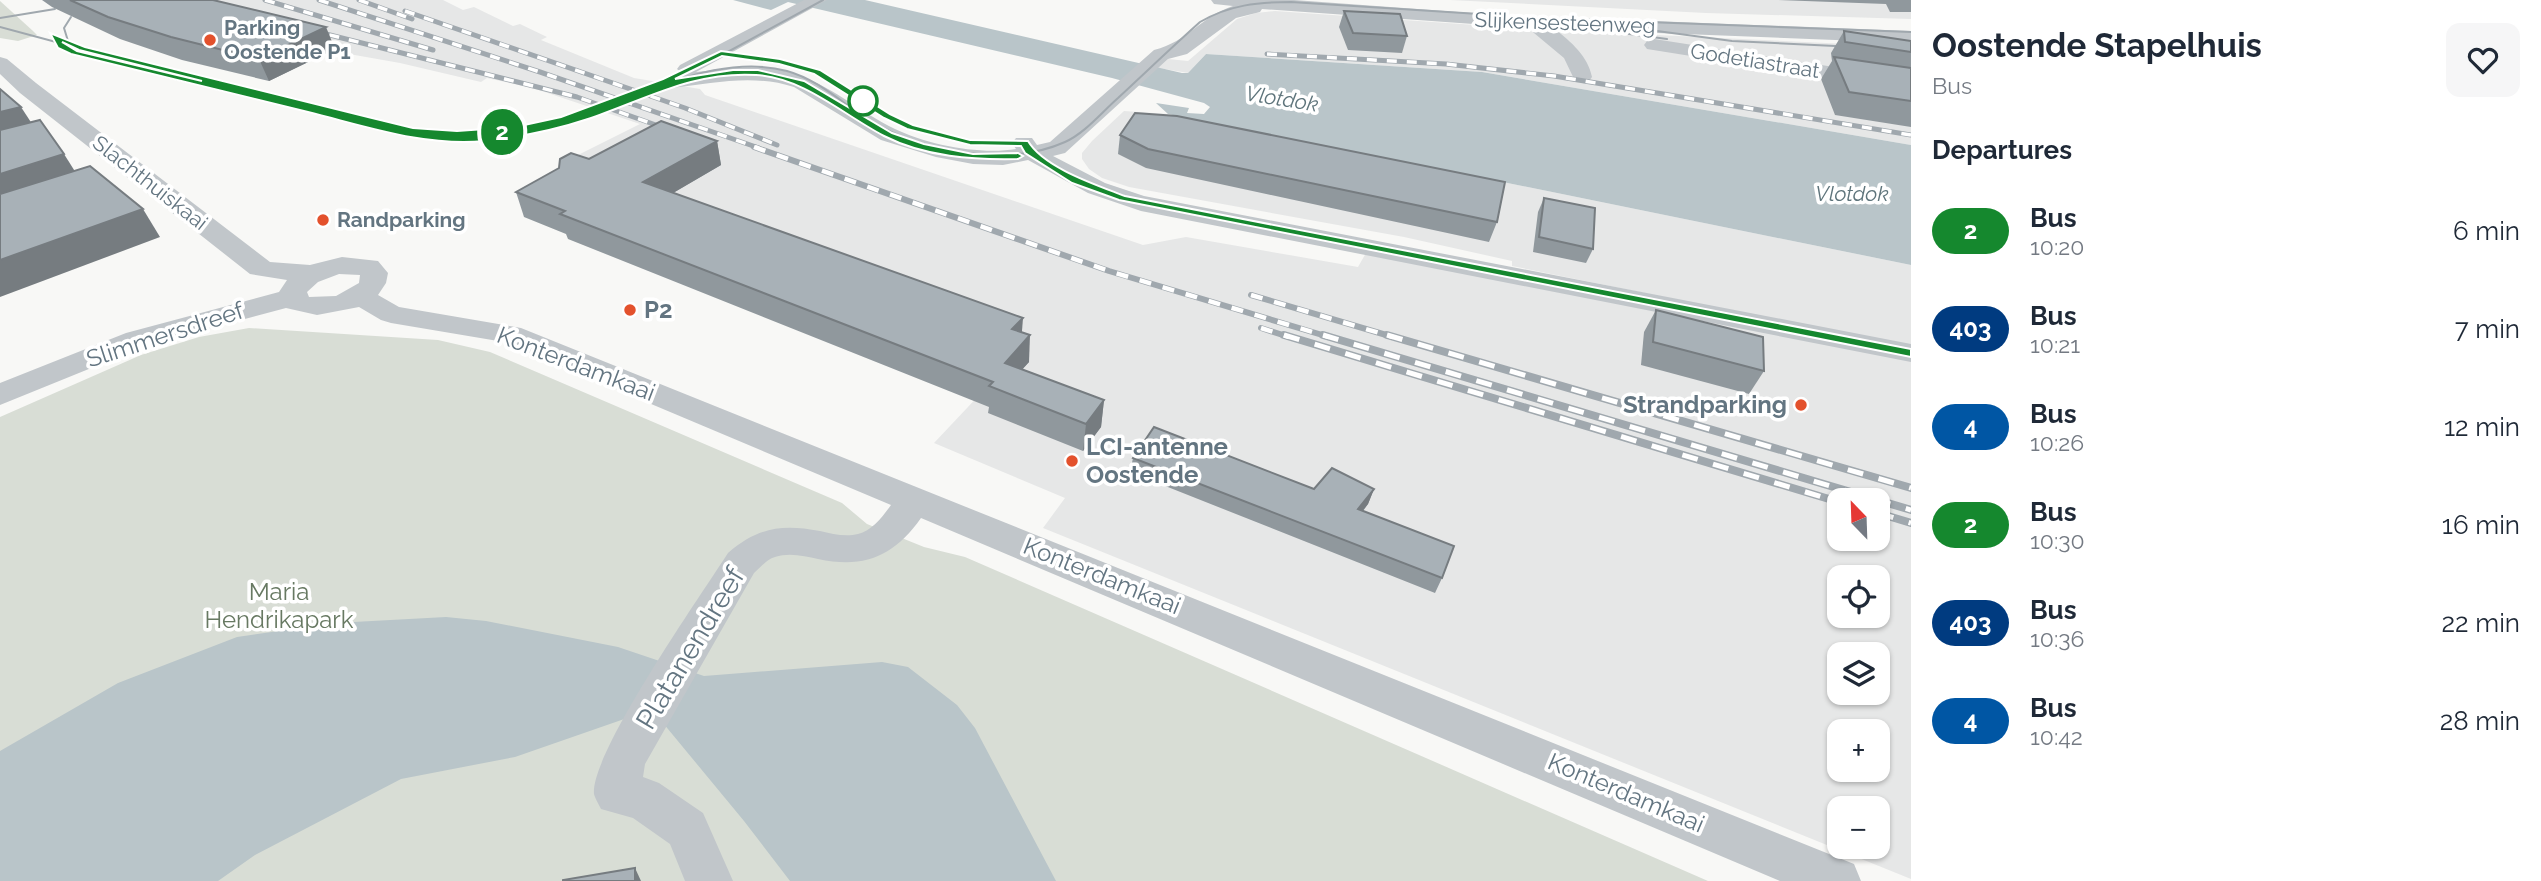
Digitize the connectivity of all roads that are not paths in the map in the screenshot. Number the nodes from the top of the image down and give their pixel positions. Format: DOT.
graph roads {
  1 [pos="818,0"];
  2 [pos="1214,2"];
  3 [pos="1287,5"];
  4 [pos="1534,23"];
  5 [pos="1911,37"];
  6 [pos="1556,38"];
  7 [pos="0,63"];
  8 [pos="721,64"];
  9 [pos="1582,77"];
  10 [pos="1911,85"];
  11 [pos="28,88"];
  12 [pos="0,95"];
  13 [pos="83,130"];
  14 [pos="59,137"];
  15 [pos="1029,149"];
  16 [pos="138,173"];
  17 [pos="113,181"];
  18 [pos="313,274"];
  19 [pos="360,296"];
  20 [pos="293,297"];
  21 [pos="1911,353"];
  22 [pos="0,395"];
  23 [pos="915,499"];
  24 [pos="709,881"];
  25 [pos="1837,881"];
  1 -- 8 [label="street"];
  2 -- 3 [label="street, Slijkensesteenweg"];
  3 -- 4 [label="street, Slijkensesteenweg"];
  3 -- 15 [label="street"];
  4 -- 5 [label="street, Slijkensesteenweg"];
  4 -- 6 [label="street"];
  6 -- 9 [label="street"];
  6 -- 10 [label="street, Godetiastraat"];
  7 -- 11 [label="street, Slachthuiskaai"];
  8 -- 8 [label="street"];
  8 -- 15 [label="street"];
  8 -- 15 [label="street"];
  11 -- 12 [label="street"];
  11 -- 13 [label="street, Slachthuiskaai"];
  13 -- 14 [label="street"];
  13 -- 16 [label="street, Slachthuiskaai"];
  15 -- 21 [label="street"];
  16 -- 17 [label="street"];
  16 -- 18 [label="street, Slachthuiskaai"];
  18 -- 19 [label="street, Slachthuiskaai"];
  18 -- 20 [label="street"];
  19 -- 20 [label="street"];
  19 -- 23 [label="street, Konterdamkaai"];
  20 -- 22 [label="street, Slimmersdreef"];
  23 -- 24 [label="street, Platanendreef"];
  23 -- 25 [label="street, Konterdamkaai"];
}
